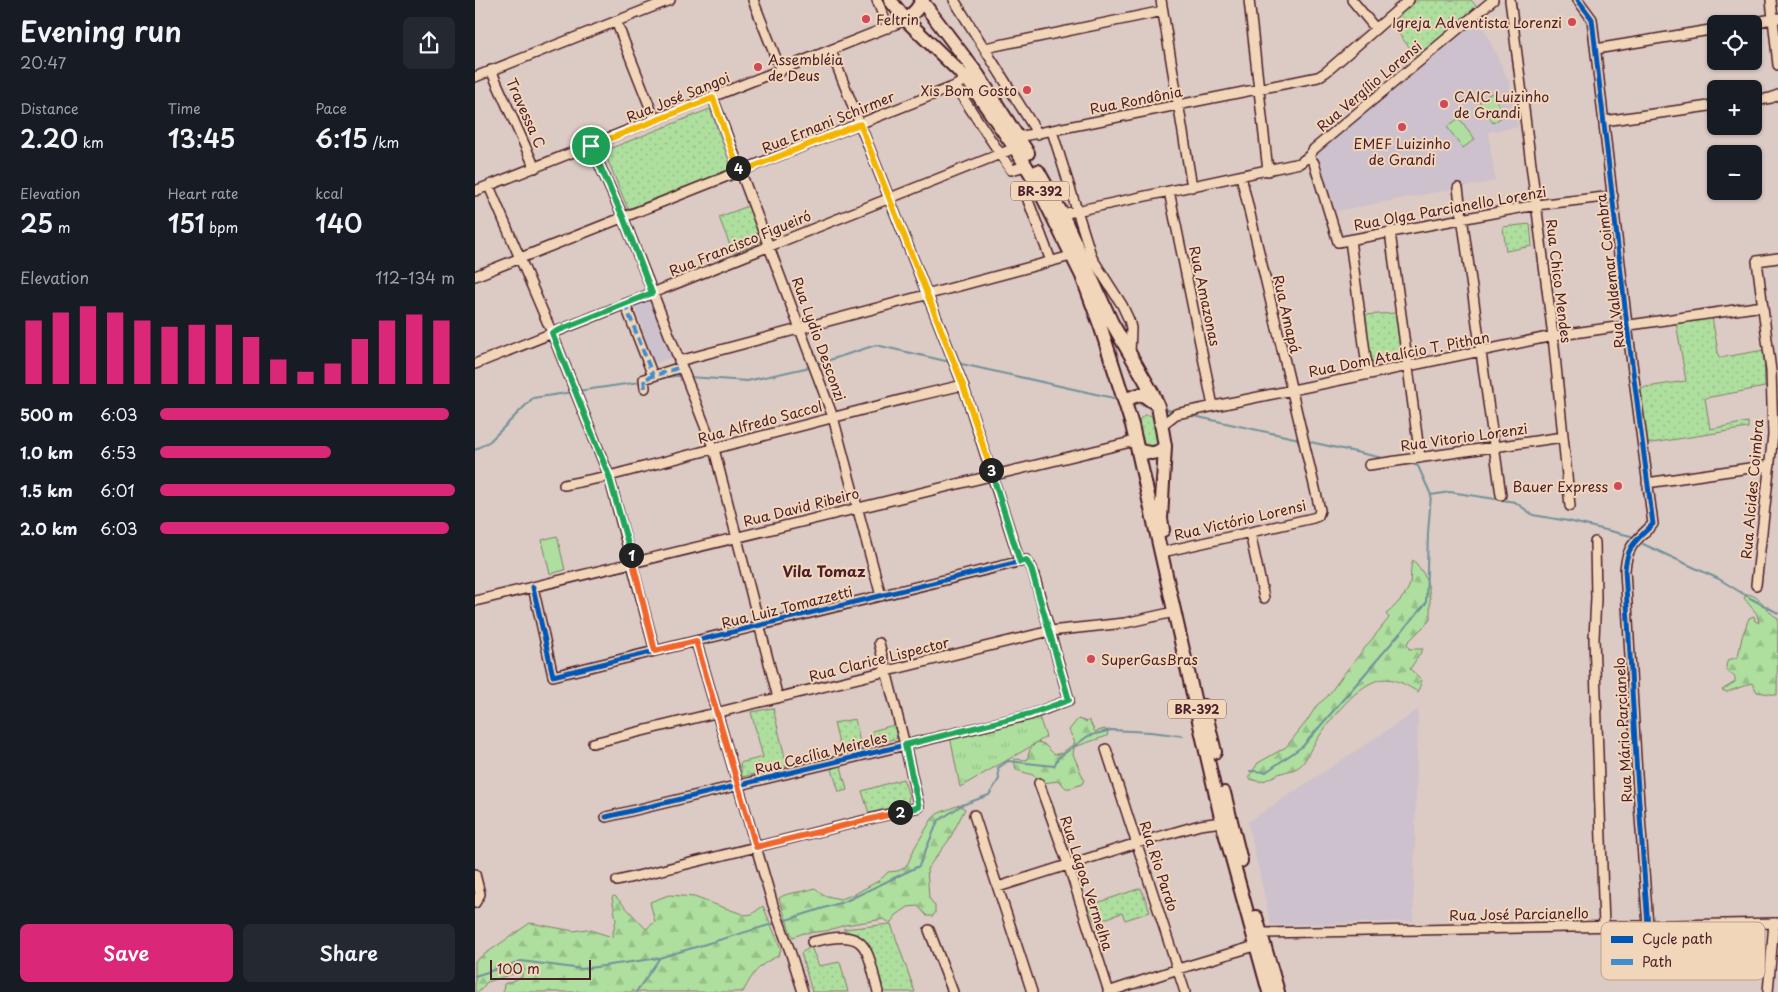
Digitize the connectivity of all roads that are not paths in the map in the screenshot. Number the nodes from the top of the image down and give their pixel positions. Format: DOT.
graph roads {
  1 [pos="670,0"];
  2 [pos="753,0"];
  3 [pos="877,0"];
  4 [pos="921,0"];
  5 [pos="954,0"];
  6 [pos="1161,0"];
  7 [pos="1249,0"];
  8 [pos="1352,0"];
  9 [pos="1409,0"];
  10 [pos="1493,0"];
  11 [pos="1511,0"];
  12 [pos="1578,0"];
  13 [pos="1771,0"];
  14 [pos="893,3"];
  15 [pos="1163,11"];
  16 [pos="1775,18"];
  17 [pos="906,20"];
  18 [pos="616,21"];
  19 [pos="1762,21"];
  20 [pos="889,28"];
  21 [pos="1376,29"];
  22 [pos="1707,30"];
  23 [pos="985,48"];
  24 [pos="1596,49"];
  25 [pos="831,51"];
  26 [pos="1778,65"];
  27 [pos="491,70"];
  28 [pos="781,71"];
  29 [pos="475,77"];
  30 [pos="967,79"];
  31 [pos="955,86"];
  32 [pos="1259,89"];
  33 [pos="1778,95"];
  34 [pos="713,98"];
  35 [pos="1762,100"];
  36 [pos="1179,106"];
  37 [pos="1707,106"];
  38 [pos="655,120"];
  39 [pos="1604,121"];
  40 [pos="860,124"];
  41 [pos="1052,131"];
  42 [pos="1038,134"];
  43 [pos="1017,142"];
  44 [pos="591,146"];
  45 [pos="1000,154"];
  46 [pos="1309,156"];
  47 [pos="1026,166"];
  48 [pos="535,168"];
  49 [pos="1268,170"];
  50 [pos="740,172"];
  51 [pos="1241,176"];
  52 [pos="1034,180"];
  53 [pos="489,186"];
  54 [pos="1192,187"];
  55 [pos="1458,188"];
  56 [pos="475,191"];
  57 [pos="1169,191"];
  58 [pos="1613,196"];
  59 [pos="890,199"];
  60 [pos="1536,204"];
  61 [pos="1077,211"];
  62 [pos="1062,214"];
  63 [pos="623,217"];
  64 [pos="1463,218"];
  65 [pos="1390,232"];
  66 [pos="1349,240"];
  67 [pos="769,246"];
  68 [pos="1071,256"];
  69 [pos="520,258"];
  70 [pos="1778,258"];
  71 [pos="1051,261"];
  72 [pos="475,276"];
  73 [pos="652,293"];
  74 [pos="928,296"];
  75 [pos="625,304"];
  76 [pos="1763,306"];
  77 [pos="1627,325"];
  78 [pos="1131,328"];
  79 [pos="801,329"];
  80 [pos="552,333"];
  81 [pos="1553,336"];
  82 [pos="1121,338"];
  83 [pos="1481,351"];
  84 [pos="1131,357"];
  85 [pos="475,364"];
  86 [pos="680,364"];
  87 [pos="1408,366"];
  88 [pos="1775,370"];
  89 [pos="1368,374"];
  90 [pos="653,376"];
  91 [pos="963,385"];
  92 [pos="645,388"];
  93 [pos="1291,390"];
  94 [pos="1126,406"];
  95 [pos="1158,406"];
  96 [pos="1213,406"];
  97 [pos="1176,414"];
  98 [pos="833,417"];
  99 [pos="1162,425"];
  100 [pos="1776,435"];
  101 [pos="1563,437"];
  102 [pos="1136,446"];
  103 [pos="1165,446"];
  104 [pos="1494,447"];
  105 [pos="714,449"];
  106 [pos="1420,458"];
  107 [pos="1369,465"];
  108 [pos="1770,465"];
  109 [pos="992,474"];
  110 [pos="609,476"];
  111 [pos="1647,483"];
  112 [pos="564,485"];
  113 [pos="1501,495"];
  114 [pos="1570,506"];
  115 [pos="857,507"];
  116 [pos="1318,516"];
  117 [pos="1250,533"];
  118 [pos="736,537"];
  119 [pos="1639,538"];
  120 [pos="1595,542"];
  121 [pos="1167,551"];
  122 [pos="1023,561"];
  123 [pos="633,563"];
  124 [pos="1756,585"];
  125 [pos="533,587"];
  126 [pos="881,596"];
  127 [pos="1264,598"];
  128 [pos="475,601"];
  129 [pos="1174,612"];
  130 [pos="759,626"];
  131 [pos="1049,631"];
  132 [pos="696,641"];
  133 [pos="879,643"];
  134 [pos="655,651"];
  135 [pos="887,671"];
  136 [pos="778,698"];
  137 [pos="717,712"];
  138 [pos="593,743"];
  139 [pos="905,745"];
  140 [pos="1106,749"];
  141 [pos="1039,783"];
  142 [pos="738,785"];
  143 [pos="974,815"];
  144 [pos="606,817"];
  145 [pos="1222,822"];
  146 [pos="1137,843"];
  147 [pos="756,847"];
  148 [pos="1068,864"];
  149 [pos="475,874"];
  150 [pos="617,881"];
  151 [pos="998,887"];
  152 [pos="475,903"];
  153 [pos="1604,922"];
  154 [pos="1648,922"];
  155 [pos="1776,923"];
  156 [pos="1601,926"];
  157 [pos="929,930"];
  158 [pos="1261,933"];
  159 [pos="812,942"];
  160 [pos="1255,946"];
  161 [pos="1178,969"];
  162 [pos="803,992"];
  163 [pos="878,992"];
  164 [pos="953,992"];
  165 [pos="1032,992"];
  166 [pos="1108,992"];
  167 [pos="1185,992"];
  168 [pos="1269,992"];
  169 [pos="1278,992"];
  170 [pos="1767,992"];
  1 -- 18 [label="street"];
  2 -- 28 [label="street"];
  3 -- 20 [label="street"];
  4 -- 17 [label="highway, BR-392"];
  4 -- 43 [label="highway, BR-392"];
  5 -- 23 [label="street"];
  6 -- 15 [label="street"];
  7 -- 32 [label="street"];
  8 -- 21 [label="street"];
  9 -- 21 [label="street, Rua Rondônia"];
  10 -- 46 [label="street, Rua Vergílio Lorensi"];
  11 -- 60 [label="street, Rua Chico Mendes"];
  12 -- 24 [label="street, Rua Valdemar Coimbra"];
  13 -- 16 [label="street"];
  14 -- 17 [label="highway, BR-392"];
  14 -- 20 [label="street"];
  15 -- 23 [label="street"];
  15 -- 36 [label="street"];
  16 -- 19 [label="street"];
  16 -- 26 [label="street"];
  17 -- 20 [label="street, Rua José Sangoi"];
  17 -- 30 [label="highway, BR-392"];
  18 -- 27 [label="street"];
  18 -- 38 [label="street"];
  20 -- 25 [label="street, Rua José Sangoi"];
  21 -- 32 [label="street, Rua Rondônia"];
  22 -- 24 [label="street"];
  23 -- 42 [label="street"];
  24 -- 39 [label="street, Rua Valdemar Coimbra"];
  25 -- 28 [label="street, Rua José Sangoi"];
  25 -- 40 [label="street"];
  27 -- 29 [label="street"];
  27 -- 48 [label="street, Travessa C"];
  28 -- 34 [label="street, Rua José Sangoi"];
  30 -- 31 [label="street, Rua Ernani Schirmer"];
  30 -- 43 [label="highway, BR-392"];
  31 -- 40 [label="street, Rua Ernani Schirmer"];
  31 -- 45 [label="street"];
  32 -- 36 [label="street, Rua Rondônia"];
  32 -- 49 [label="street"];
  33 -- 35 [label="street"];
  34 -- 38 [label="street, Rua José Sangoi"];
  34 -- 50 [label="street, Rua Lydio Desconzi"];
  36 -- 41 [label="street, Rua Rondônia"];
  36 -- 54 [label="street"];
  37 -- 39 [label="street"];
  38 -- 44 [label="street, Rua José Sangoi"];
  39 -- 58 [label="street, Rua Valdemar Coimbra"];
  40 -- 50 [label="street, Rua Ernani Schirmer"];
  40 -- 59 [label="street"];
  41 -- 42 [label="street, Rua Rondônia"];
  41 -- 61 [label="street"];
  42 -- 43 [label="street, Rua Rondônia"];
  43 -- 45 [label="street, Rua Francisco Figueiró"];
  43 -- 47 [label="highway, BR-392"];
  43 -- 62 [label="highway, BR-392"];
  44 -- 48 [label="street, Rua José Sangoi"];
  44 -- 63 [label="street"];
  45 -- 47 [label="street"];
  45 -- 59 [label="street, Rua Francisco Figueiró"];
  46 -- 49 [label="street"];
  46 -- 66 [label="street, Rua Olga Parcianello Lorenzi"];
  47 -- 52 [label="highway, BR-392"];
  48 -- 53 [label="street, Rua José Sangoi"];
  49 -- 51 [label="street"];
  50 -- 63 [label="street, Rua Ernani Schirmer"];
  50 -- 67 [label="street, Rua Lydio Desconzi"];
  51 -- 54 [label="street"];
  51 -- 93 [label="street, Rua Amapá"];
  52 -- 68 [label="highway, BR-392"];
  52 -- 71 [label="street"];
  53 -- 56 [label="street, Rua José Sangoi"];
  53 -- 69 [label="street"];
  54 -- 57 [label="street"];
  55 -- 64 [label="street"];
  57 -- 61 [label="street"];
  57 -- 96 [label="street, Rua Amazonas"];
  58 -- 60 [label="street, Rua Olga Parcianello Lorenzi"];
  58 -- 77 [label="street, Rua Valdemar Coimbra"];
  59 -- 67 [label="street, Rua Francisco Figueiró"];
  59 -- 74 [label="street"];
  60 -- 64 [label="street, Rua Olga Parcianello Lorenzi"];
  60 -- 81 [label="street, Rua Chico Mendes"];
  61 -- 62 [label="street"];
  61 -- 78 [label="street"];
  62 -- 82 [label="highway, BR-392"];
  63 -- 69 [label="street, Rua Ernani Schirmer"];
  63 -- 73 [label="street"];
  64 -- 65 [label="street, Rua Olga Parcianello Lorenzi"];
  64 -- 83 [label="street"];
  65 -- 66 [label="street, Rua Olga Parcianello Lorenzi"];
  65 -- 87 [label="street"];
  66 -- 89 [label="street"];
  67 -- 73 [label="street, Rua Francisco Figueiró"];
  67 -- 79 [label="street, Rua Lydio Desconzi"];
  68 -- 71 [label="street"];
  68 -- 94 [label="highway, BR-392"];
  69 -- 72 [label="street, Rua Ernani Schirmer"];
  69 -- 80 [label="street"];
  70 -- 76 [label="street, Rua Alcides Coimbra"];
  71 -- 74 [label="street"];
  73 -- 75 [label="street, Rua Francisco Figueiró"];
  73 -- 86 [label="street"];
  74 -- 79 [label="street"];
  74 -- 91 [label="street"];
  75 -- 80 [label="street, Rua Francisco Figueiró"];
  75 -- 90 [label="street"];
  76 -- 77 [label="street, Rua Dom Atalício T. Pithan"];
  76 -- 88 [label="street, Rua Alcides Coimbra"];
  77 -- 81 [label="street, Rua Dom Atalício T. Pithan"];
  77 -- 111 [label="street, Rua Valdemar Coimbra"];
  78 -- 82 [label="street"];
  78 -- 84 [label="street"];
  79 -- 86 [label="street"];
  79 -- 98 [label="street, Rua Lydio Desconzi"];
  80 -- 85 [label="street, Rua Francisco Figueiró"];
  80 -- 110 [label="street"];
  81 -- 83 [label="street, Rua Dom Atalício T. Pithan"];
  81 -- 101 [label="street, Rua Chico Mendes"];
  82 -- 84 [label="highway, BR-392"];
  83 -- 87 [label="street, Rua Dom Atalício T. Pithan"];
  83 -- 104 [label="street"];
  84 -- 95 [label="highway, BR-392"];
  86 -- 90 [label="street"];
  86 -- 105 [label="street"];
  87 -- 89 [label="street, Rua Dom Atalício T. Pithan"];
  87 -- 106 [label="street"];
  88 -- 100 [label="street, Rua Alcides Coimbra"];
  89 -- 93 [label="street, Rua Dom Atalício T. Pithan"];
  90 -- 92 [label="street"];
  91 -- 98 [label="street, Rua Alfredo Saccol"];
  91 -- 109 [label="street"];
  93 -- 96 [label="street, Rua Dom Atalício T. Pithan"];
  93 -- 116 [label="street, Rua Amapá"];
  94 -- 95 [label="highway"];
  94 -- 102 [label="highway, BR-392"];
  95 -- 97 [label="street"];
  95 -- 99 [label="highway, BR-392"];
  96 -- 97 [label="street, Rua Dom Atalício T. Pithan"];
  97 -- 99 [label="street"];
  98 -- 105 [label="street, Rua Alfredo Saccol"];
  98 -- 115 [label="street, Rua Lydio Desconzi"];
  99 -- 103 [label="highway, BR-392"];
  100 -- 108 [label="street, Rua Alcides Coimbra"];
  101 -- 104 [label="street, Rua Vitorio Lorenzi"];
  101 -- 114 [label="street, Rua Chico Mendes"];
  102 -- 103 [label="highway"];
  102 -- 109 [label="street, Rua David Ribeiro"];
  102 -- 129 [label="highway, BR-392"];
  103 -- 121 [label="highway, BR-392"];
  104 -- 106 [label="street, Rua Vitorio Lorenzi"];
  104 -- 113 [label="street"];
  105 -- 110 [label="street, Rua Alfredo Saccol"];
  105 -- 118 [label="street"];
  106 -- 107 [label="street, Rua Vitorio Lorenzi"];
  108 -- 111 [label="street"];
  108 -- 124 [label="street, Rua Alcides Coimbra"];
  109 -- 115 [label="street, Rua David Ribeiro"];
  109 -- 122 [label="street"];
  110 -- 112 [label="street, Rua Alfredo Saccol"];
  110 -- 123 [label="street"];
  111 -- 119 [label="street, Rua Valdemar Coimbra"];
  115 -- 118 [label="street, Rua David Ribeiro"];
  115 -- 126 [label="street, Rua Lydio Desconzi"];
  116 -- 117 [label="street, Rua Victório Lorensi"];
  117 -- 121 [label="street, Rua Victório Lorensi"];
  117 -- 127 [label="street"];
  118 -- 123 [label="street, Rua David Ribeiro"];
  118 -- 130 [label="street"];
  119 -- 154 [label="street, Rua Mário Parcianelo"];
  120 -- 153 [label="street"];
  121 -- 158 [label="highway, BR-392"];
  122 -- 126 [label="street, Rua Luiz Tomazzetti"];
  122 -- 131 [label="street"];
  123 -- 125 [label="street, Rua David Ribeiro"];
  123 -- 134 [label="street"];
  125 -- 128 [label="street, Rua David Ribeiro"];
  125 -- 134 [label="street, Rua Luiz Tomazzetti"];
  126 -- 130 [label="street, Rua Luiz Tomazzetti"];
  129 -- 131 [label="street, Rua Clarice Lispector"];
  129 -- 145 [label="highway, BR-392"];
  130 -- 132 [label="street, Rua Luiz Tomazzetti"];
  130 -- 136 [label="street"];
  131 -- 135 [label="street, Rua Clarice Lispector"];
  131 -- 139 [label="street, Rua Cecília Meireles"];
  132 -- 134 [label="street, Rua Luiz Tomazzetti"];
  132 -- 137 [label="street"];
  133 -- 135 [label="street"];
  135 -- 136 [label="street, Rua Clarice Lispector"];
  135 -- 139 [label="street"];
  136 -- 137 [label="street, Rua Clarice Lispector"];
  137 -- 138 [label="street, Rua Clarice Lispector"];
  137 -- 142 [label="street"];
  139 -- 142 [label="street, Rua Cecília Meireles"];
  139 -- 147 [label="street"];
  140 -- 146 [label="street, Rua Rio Pardo"];
  141 -- 148 [label="street, Rua Lagoa Vermelha"];
  142 -- 144 [label="street, Rua Cecília Meireles"];
  142 -- 147 [label="street"];
  143 -- 151 [label="street"];
  145 -- 146 [label="street"];
  145 -- 160 [label="highway, BR-392"];
  146 -- 148 [label="street"];
  146 -- 161 [label="street, Rua Rio Pardo"];
  147 -- 150 [label="street"];
  147 -- 162 [label="street"];
  148 -- 151 [label="street"];
  148 -- 166 [label="street, Rua Lagoa Vermelha"];
  149 -- 152 [label="street"];
  151 -- 165 [label="street"];
  155 -- 170 [label="street"];
  156 -- 158 [label="street, Rua José Parcianello"];
  157 -- 164 [label="street"];
  158 -- 169 [label="highway, BR-392"];
  159 -- 163 [label="street"];
  160 -- 161 [label="street"];
  160 -- 168 [label="highway, BR-392"];
  161 -- 166 [label="street"];
  161 -- 167 [label="street, Rua Rio Pardo"];
}
